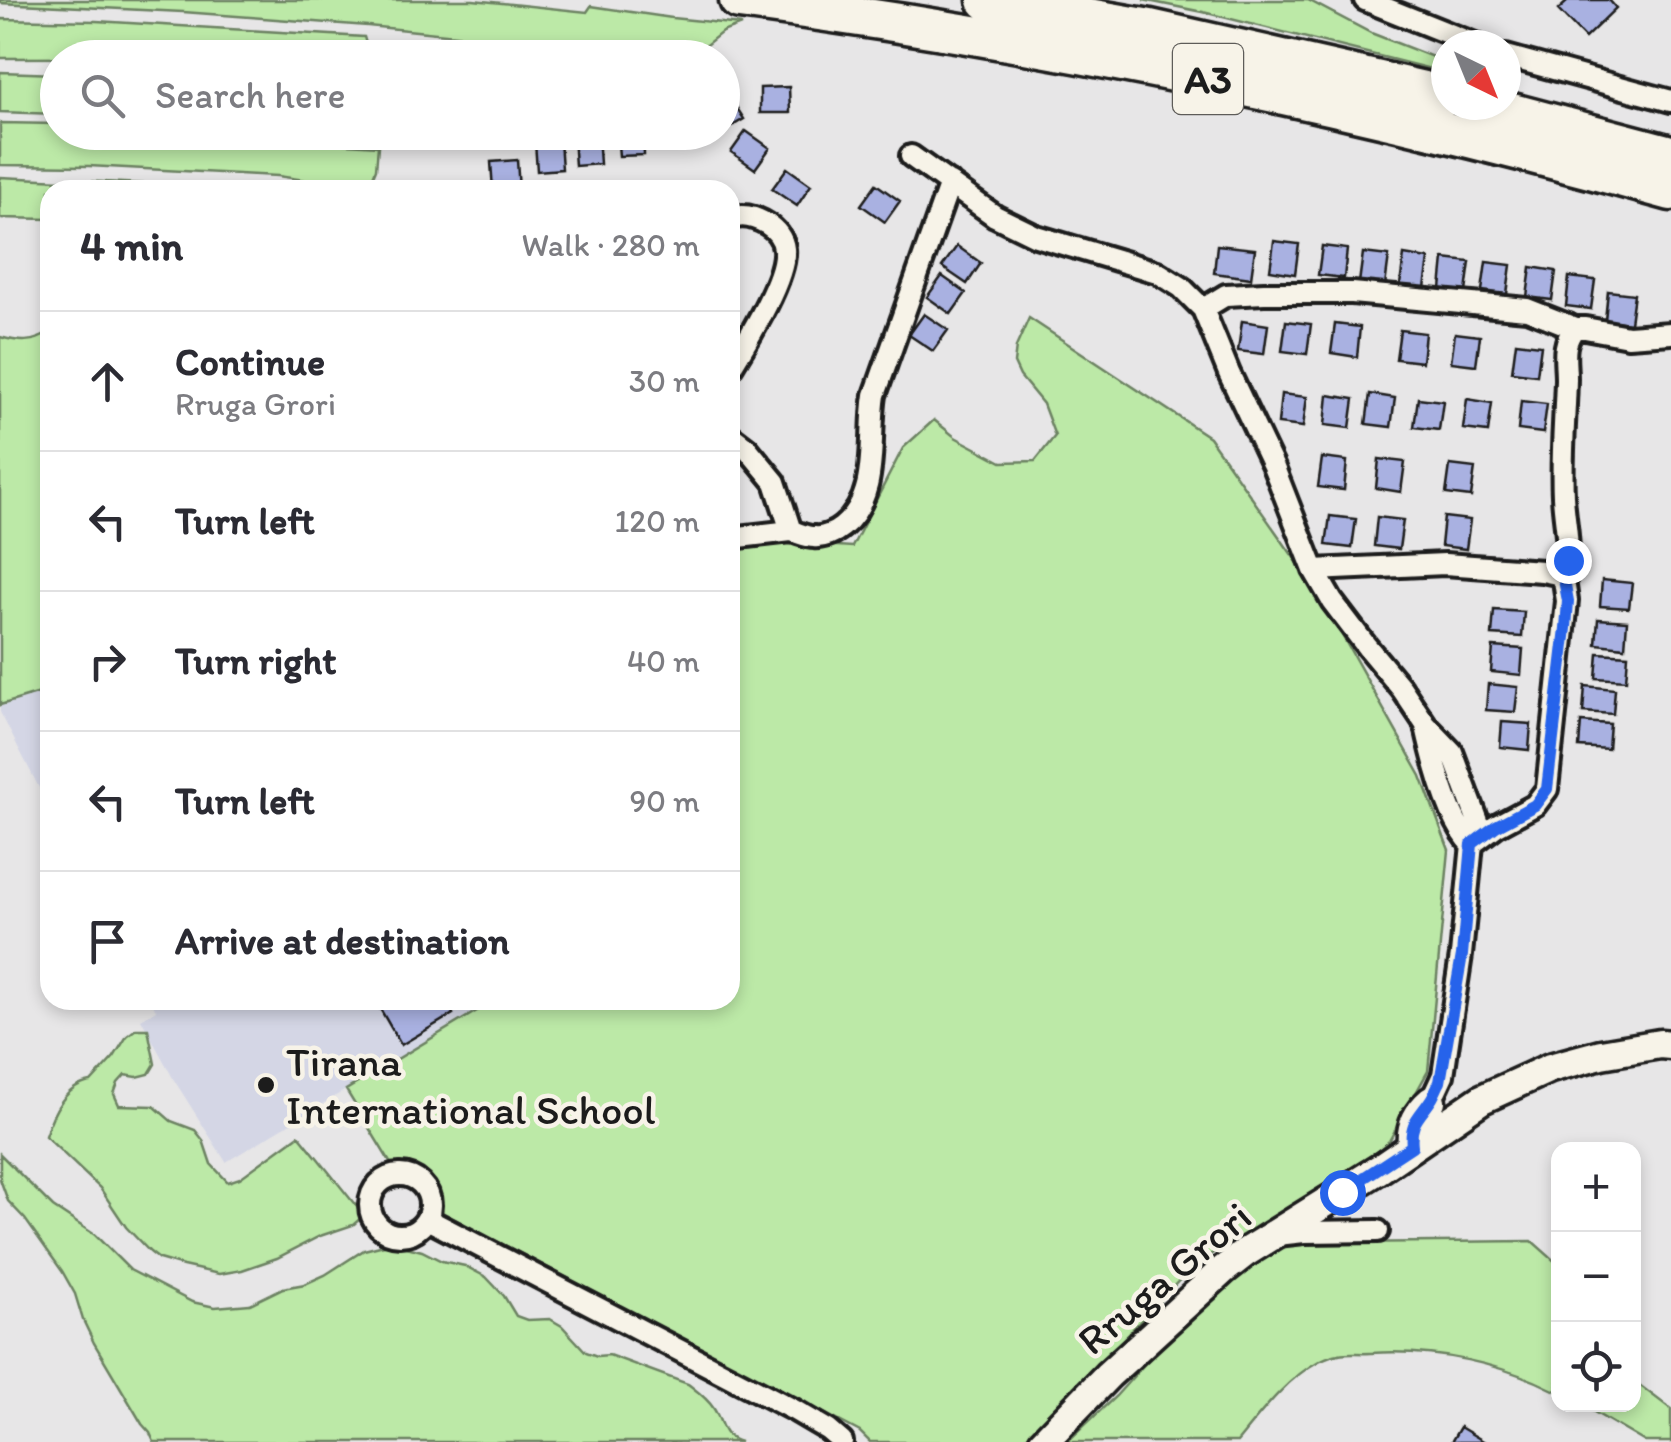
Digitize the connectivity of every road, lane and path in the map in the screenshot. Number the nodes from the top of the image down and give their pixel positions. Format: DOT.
graph roads {
  1 [pos="739,0"];
  2 [pos="986,0"];
  3 [pos="1365,0"];
  4 [pos="1440,30"];
  5 [pos="1521,60"];
  6 [pos="1431,93"];
  7 [pos="1671,101"];
  8 [pos="1521,115"];
  9 [pos="1671,155"];
  10 [pos="911,156"];
  11 [pos="950,183"];
  12 [pos="1671,191"];
  13 [pos="740,216"];
  14 [pos="1203,310"];
  15 [pos="1575,328"];
  16 [pos="1671,333"];
  17 [pos="740,352"];
  18 [pos="740,443"];
  19 [pos="791,531"];
  20 [pos="740,537"];
  21 [pos="1314,570"];
  22 [pos="1564,580"];
  23 [pos="1472,844"];
  24 [pos="1671,1045"];
  25 [pos="1444,1106"];
  26 [pos="1342,1192"];
  27 [pos="1305,1216"];
  28 [pos="427,1219"];
  29 [pos="1345,1221"];
  30 [pos="1275,1236"];
  31 [pos="842,1442"];
  32 [pos="1043,1442"];
  1 -- 12 [label="highway, A3"];
  2 -- 6 [label="highway, A3"];
  3 -- 4 [label="street"];
  5 -- 7 [label="street"];
  8 -- 9 [label="highway"];
  10 -- 11 [label="street"];
  11 -- 14 [label="street"];
  11 -- 19 [label="street"];
  13 -- 17 [label="street"];
  14 -- 15 [label="street"];
  14 -- 21 [label="street"];
  15 -- 16 [label="street"];
  15 -- 22 [label="street"];
  18 -- 19 [label="street"];
  19 -- 20 [label="street"];
  21 -- 22 [label="street"];
  21 -- 23 [label="street"];
  22 -- 23 [label="street"];
  23 -- 25 [label="street"];
  24 -- 25 [label="main road, Rruga Grori"];
  25 -- 26 [label="main road, Rruga Grori"];
  26 -- 27 [label="main road, Rruga Grori"];
  26 -- 29 [label="street"];
  27 -- 29 [label="street"];
  27 -- 30 [label="main road, Rruga Grori"];
  28 -- 31 [label="street"];
  29 -- 30 [label="street"];
  30 -- 32 [label="main road, Rruga Grori"];
}
